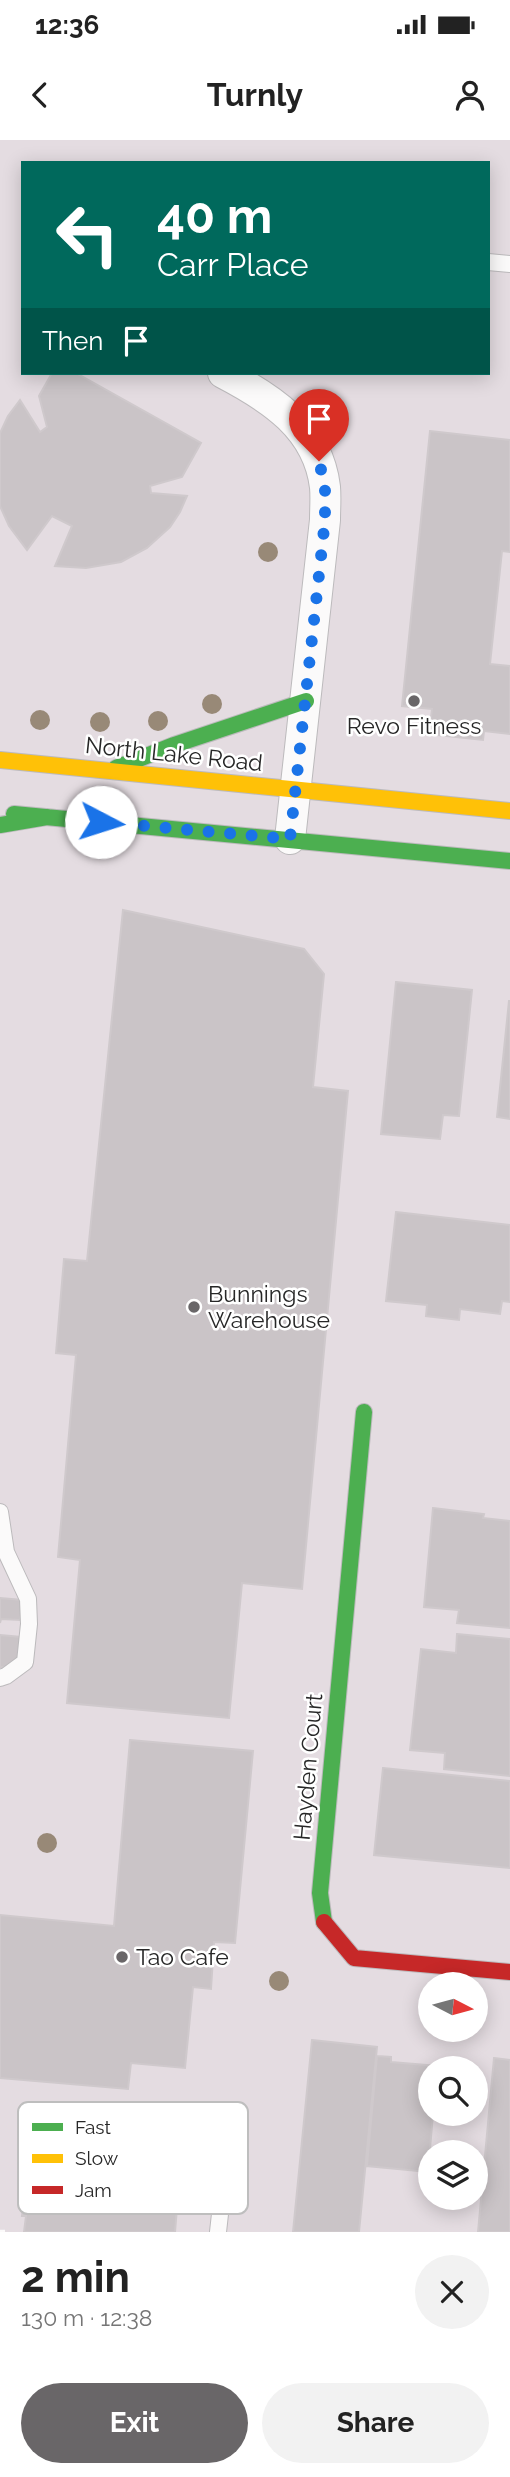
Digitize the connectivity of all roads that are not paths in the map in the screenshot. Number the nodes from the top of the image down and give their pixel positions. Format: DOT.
graph roads {
  1 [pos="490,262"];
  2 [pos="510,264"];
  3 [pos="227,375"];
  4 [pos="306,701"];
  5 [pos="0,760"];
  6 [pos="111,770"];
  7 [pos="295,789"];
  8 [pos="510,811"];
  9 [pos="0,813"];
  10 [pos="47,817"];
  11 [pos="0,825"];
  12 [pos="290,839"];
  13 [pos="510,861"];
  14 [pos="364,1412"];
  15 [pos="0,1511"];
  16 [pos="0,1678"];
  17 [pos="510,1972"];
  18 [pos="220,2214"];
  19 [pos="218,2232"];
  1 -- 2 [label="lane"];
  3 -- 4 [label="street"];
  4 -- 6 [label="main road"];
  4 -- 7 [label="street"];
  5 -- 6 [label="main road, North Lake Road"];
  6 -- 7 [label="main road, North Lake Road"];
  7 -- 8 [label="main road, North Lake Road"];
  7 -- 12 [label="street"];
  9 -- 10 [label="main road"];
  10 -- 11 [label="main road"];
  10 -- 12 [label="main road"];
  12 -- 13 [label="main road"];
  14 -- 17 [label="main road, Hayden Court"];
  15 -- 16 [label="lane"];
  18 -- 19 [label="lane"];
}
